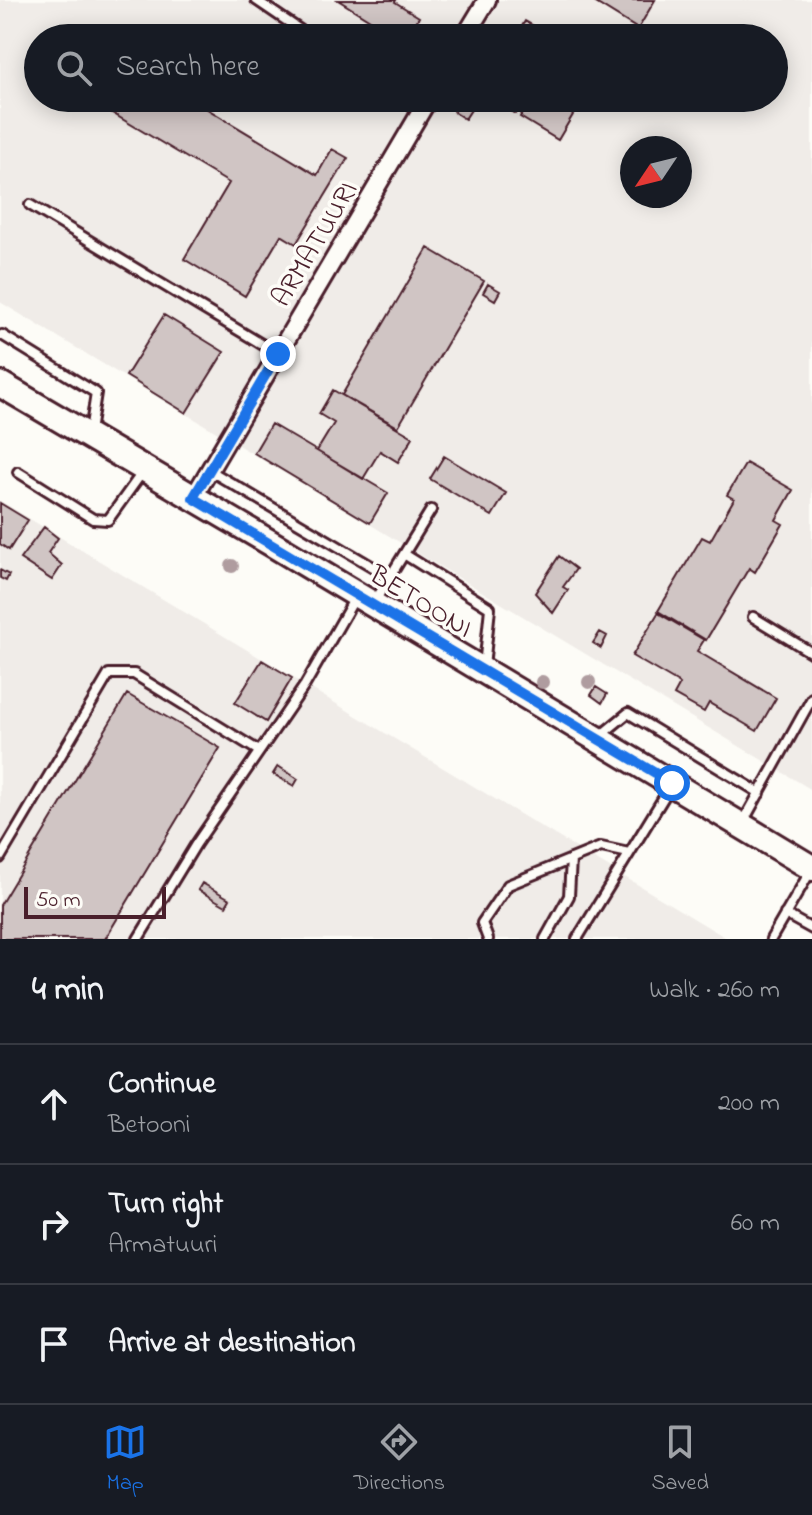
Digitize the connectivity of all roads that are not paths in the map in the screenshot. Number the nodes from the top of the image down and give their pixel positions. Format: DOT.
graph roads {
  1 [pos="256,0"];
  2 [pos="487,0"];
  3 [pos="291,24"];
  4 [pos="472,24"];
  5 [pos="421,112"];
  6 [pos="30,205"];
  7 [pos="2,335"];
  8 [pos="278,354"];
  9 [pos="0,384"];
  10 [pos="89,437"];
  11 [pos="145,470"];
  12 [pos="209,470"];
  13 [pos="18,472"];
  14 [pos="193,498"];
  15 [pos="431,510"];
  16 [pos="404,554"];
  17 [pos="390,577"];
  18 [pos="364,600"];
  19 [pos="753,617"];
  20 [pos="812,653"];
  21 [pos="483,672"];
  22 [pos="812,698"];
  23 [pos="597,738"];
  24 [pos="259,751"];
  25 [pos="672,783"];
  26 [pos="760,793"];
  27 [pos="741,825"];
  28 [pos="629,853"];
  29 [pos="0,858"];
  30 [pos="571,859"];
  31 [pos="812,868"];
  32 [pos="785,914"];
  33 [pos="812,929"];
  34 [pos="138,939"];
  35 [pos="488,939"];
  36 [pos="545,939"];
  37 [pos="577,939"];
  38 [pos="771,939"];
  1 -- 3 [label="lane"];
  2 -- 4 [label="street"];
  5 -- 8 [label="street, ARMATUURI"];
  6 -- 8 [label="lane"];
  7 -- 10 [label="lane"];
  8 -- 12 [label="street, ARMATUURI"];
  9 -- 10 [label="street, BETOONI"];
  10 -- 11 [label="street, BETOONI"];
  11 -- 13 [label="lane"];
  11 -- 14 [label="street, BETOONI"];
  12 -- 14 [label="street, ARMATUURI"];
  12 -- 17 [label="lane"];
  14 -- 18 [label="street, BETOONI"];
  15 -- 16 [label="lane"];
  16 -- 17 [label="lane"];
  16 -- 21 [label="lane"];
  17 -- 18 [label="lane"];
  18 -- 21 [label="street, BETOONI"];
  18 -- 24 [label="lane"];
  19 -- 20 [label="lane"];
  21 -- 23 [label="street, BETOONI"];
  22 -- 26 [label="lane"];
  23 -- 25 [label="street, BETOONI"];
  23 -- 26 [label="lane"];
  24 -- 29 [label="lane"];
  24 -- 34 [label="lane"];
  25 -- 27 [label="street, BETOONI"];
  25 -- 28 [label="lane"];
  26 -- 27 [label="lane"];
  27 -- 31 [label="street, BETOONI"];
  28 -- 30 [label="lane"];
  28 -- 37 [label="lane"];
  30 -- 35 [label="lane"];
  30 -- 36 [label="lane"];
  31 -- 32 [label="lane"];
  32 -- 33 [label="lane"];
  32 -- 38 [label="lane"];
}
